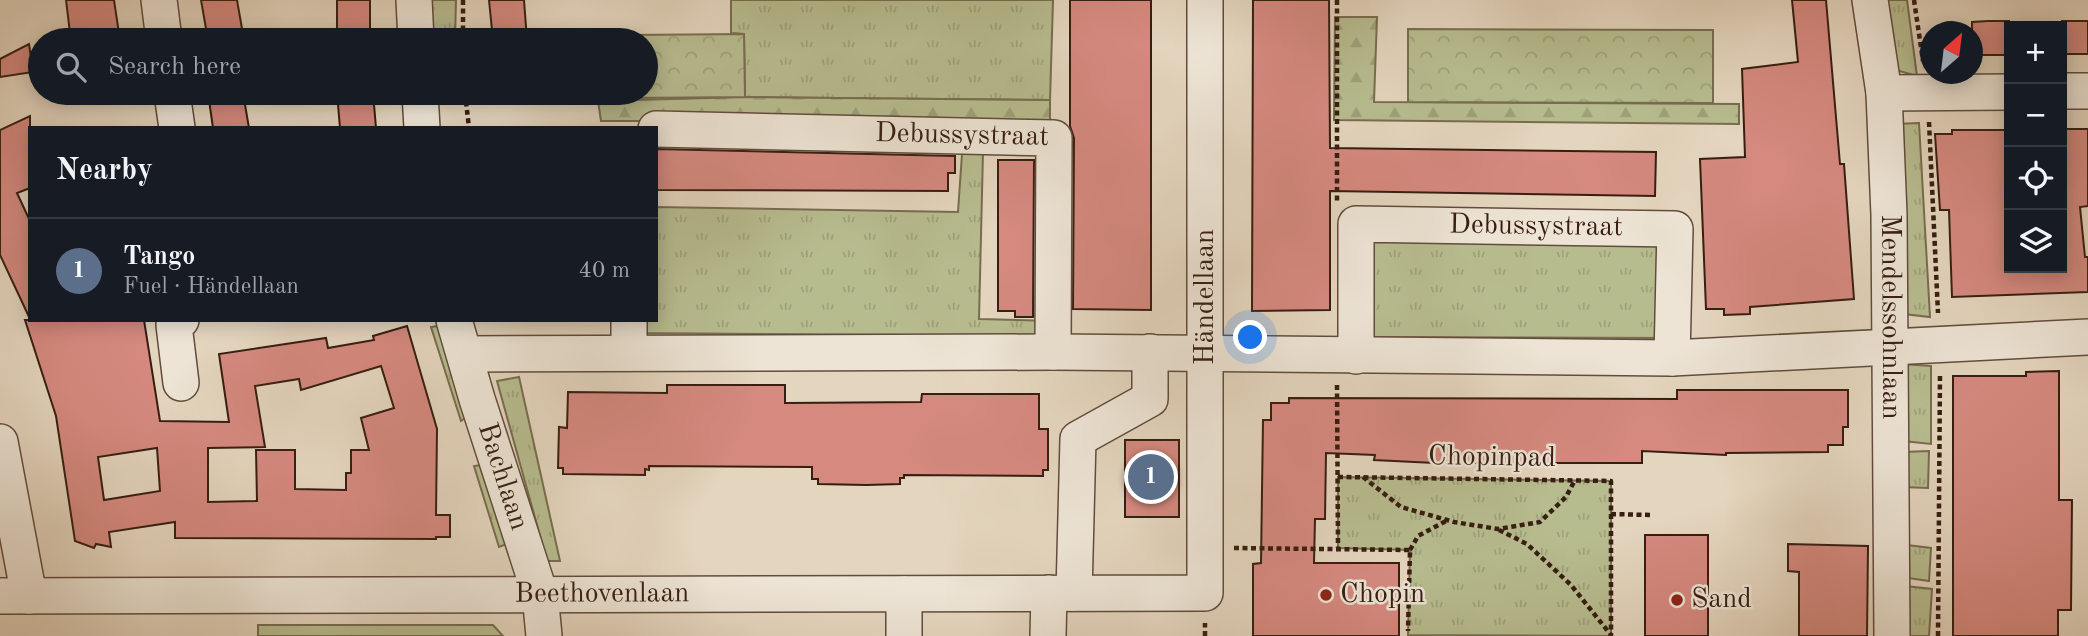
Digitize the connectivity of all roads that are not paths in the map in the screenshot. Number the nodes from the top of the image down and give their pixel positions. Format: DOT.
graph roads {
  1 [pos="159,0"];
  2 [pos="414,0"];
  3 [pos="1205,0"];
  4 [pos="1870,0"];
  5 [pos="162,28"];
  6 [pos="415,28"];
  7 [pos="2088,91"];
  8 [pos="2004,92"];
  9 [pos="2067,92"];
  10 [pos="1884,93"];
  11 [pos="174,105"];
  12 [pos="420,105"];
  13 [pos="177,126"];
  14 [pos="422,126"];
  15 [pos="658,129"];
  16 [pos="178,322"];
  17 [pos="455,322"];
  18 [pos="629,337"];
  19 [pos="2088,337"];
  20 [pos="1892,346"];
  21 [pos="1053,352"];
  22 [pos="1150,352"];
  23 [pos="1206,352"];
  24 [pos="465,354"];
  25 [pos="1347,356"];
  26 [pos="1672,358"];
  27 [pos="181,383"];
  28 [pos="0,442"];
  29 [pos="1062,593"];
  30 [pos="1205,593"];
  31 [pos="540,594"];
  32 [pos="904,594"];
  33 [pos="14,596"];
  34 [pos="544,636"];
  35 [pos="904,636"];
  36 [pos="1048,636"];
  37 [pos="1892,636"];
  1 -- 5 [label="street"];
  2 -- 6 [label="street"];
  3 -- 23 [label="street, Händellaan"];
  4 -- 10 [label="street, Mendelssohnlaan"];
  7 -- 9 [label="street"];
  8 -- 10 [label="street"];
  10 -- 20 [label="street, Mendelssohnlaan"];
  11 -- 13 [label="street"];
  12 -- 14 [label="street"];
  15 -- 21 [label="street, Debussystraat"];
  16 -- 27 [label="street"];
  17 -- 24 [label="street, Bachlaan"];
  18 -- 21 [label="street"];
  18 -- 24 [label="street"];
  19 -- 20 [label="street"];
  20 -- 26 [label="street"];
  20 -- 37 [label="street, Mendelssohnlaan"];
  21 -- 22 [label="street"];
  22 -- 23 [label="street"];
  22 -- 29 [label="street"];
  23 -- 25 [label="street"];
  23 -- 30 [label="street, Händellaan"];
  24 -- 31 [label="street, Bachlaan"];
  25 -- 26 [label="street"];
  25 -- 26 [label="street, Debussystraat"];
  28 -- 33 [label="street"];
  29 -- 30 [label="street, Beethovenlaan"];
  29 -- 32 [label="street, Beethovenlaan"];
  29 -- 36 [label="street"];
  31 -- 32 [label="street, Beethovenlaan"];
  31 -- 33 [label="street, Beethovenlaan"];
  31 -- 34 [label="street, Bachlaan"];
  32 -- 35 [label="street"];
}
